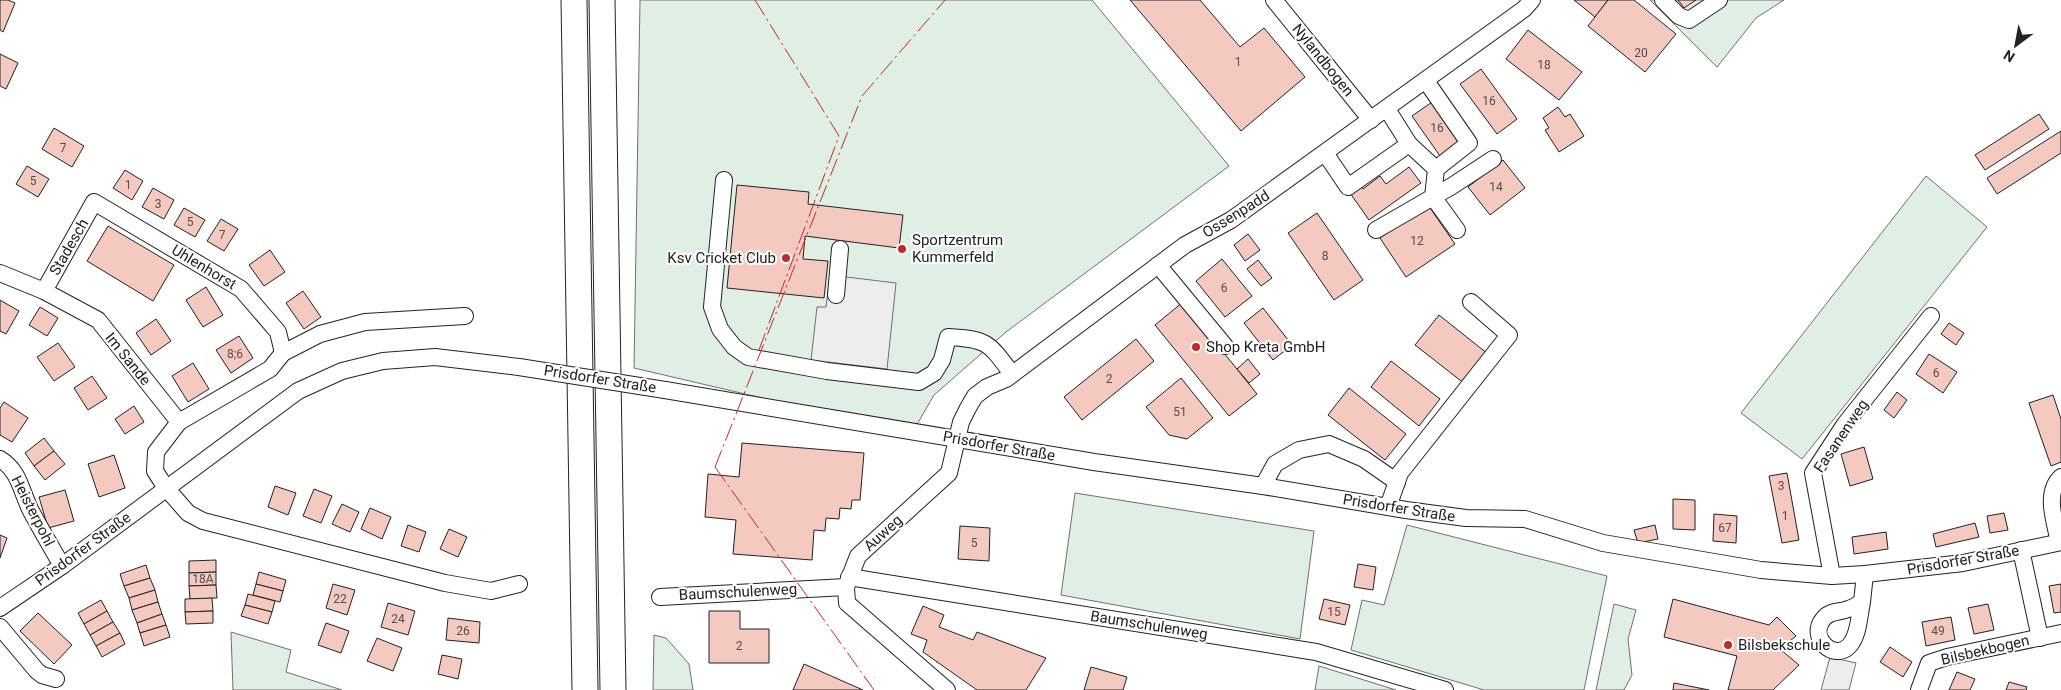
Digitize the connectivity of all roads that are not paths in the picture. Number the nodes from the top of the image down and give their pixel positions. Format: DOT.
graph roads {
  1 [pos="574,0"];
  2 [pos="602,0"];
  3 [pos="1274,0"];
  4 [pos="1532,0"];
  5 [pos="1664,0"];
  6 [pos="1719,0"];
  7 [pos="1426,81"];
  8 [pos="1387,109"];
  9 [pos="1371,120"];
  10 [pos="1409,144"];
  11 [pos="1325,153"];
  12 [pos="1494,159"];
  13 [pos="1436,169"];
  14 [pos="724,180"];
  15 [pos="1434,197"];
  16 [pos="94,202"];
  17 [pos="1376,230"];
  18 [pos="1457,230"];
  19 [pos="840,249"];
  20 [pos="1158,265"];
  21 [pos="0,272"];
  22 [pos="44,290"];
  23 [pos="836,295"];
  24 [pos="1472,302"];
  25 [pos="465,316"];
  26 [pos="1931,316"];
  27 [pos="1224,346"];
  28 [pos="283,353"];
  29 [pos="1012,374"];
  30 [pos="179,422"];
  31 [pos="958,438"];
  32 [pos="0,459"];
  33 [pos="2061,477"];
  34 [pos="1397,482"];
  35 [pos="1263,486"];
  36 [pos="166,488"];
  37 [pos="1388,507"];
  38 [pos="2060,542"];
  39 [pos="2020,550"];
  40 [pos="62,566"];
  41 [pos="1865,574"];
  42 [pos="1832,576"];
  43 [pos="848,582"];
  44 [pos="519,584"];
  45 [pos="660,596"];
  46 [pos="1862,600"];
  47 [pos="0,608"];
  48 [pos="0,627"];
  49 [pos="2061,633"];
  50 [pos="2040,638"];
  51 [pos="56,679"];
  52 [pos="585,690"];
  53 [pos="612,690"];
  54 [pos="947,690"];
  55 [pos="1445,690"];
  56 [pos="1920,690"];
  1 -- 52 [label="highway"];
  2 -- 53 [label="highway"];
  3 -- 9 [label="street, Nylandbogen"];
  4 -- 7 [label="street, Ossenpadd"];
  5 -- 6 [label="street"];
  7 -- 8 [label="street, Ossenpadd"];
  7 -- 13 [label="street"];
  8 -- 9 [label="street, Ossenpadd"];
  8 -- 10 [label="street"];
  9 -- 11 [label="street, Ossenpadd"];
  10 -- 11 [label="street"];
  10 -- 13 [label="street"];
  11 -- 20 [label="street, Ossenpadd"];
  12 -- 15 [label="street"];
  13 -- 15 [label="street"];
  14 -- 29 [label="street"];
  15 -- 17 [label="street"];
  15 -- 18 [label="street"];
  16 -- 22 [label="street, Stadesch"];
  16 -- 28 [label="street, Uhlenhorst"];
  19 -- 23 [label="street"];
  20 -- 27 [label="street"];
  20 -- 29 [label="street, Ossenpadd"];
  21 -- 22 [label="street, Im Sande"];
  22 -- 30 [label="street, Im Sande"];
  24 -- 34 [label="street"];
  25 -- 28 [label="street"];
  26 -- 42 [label="street, Fasanenweg"];
  28 -- 30 [label="street"];
  29 -- 31 [label="street, Ossenpadd"];
  30 -- 36 [label="street"];
  31 -- 35 [label="street, Prisdorfer Straße"];
  31 -- 36 [label="street, Prisdorfer Straße, bridge"];
  31 -- 43 [label="street, Auweg"];
  32 -- 40 [label="street, Heisterpohl"];
  33 -- 38 [label="street"];
  34 -- 35 [label="street"];
  34 -- 37 [label="street"];
  35 -- 37 [label="street, Prisdorfer Straße"];
  36 -- 40 [label="street, Prisdorfer Straße"];
  36 -- 44 [label="street"];
  37 -- 42 [label="street, Prisdorfer Straße"];
  38 -- 39 [label="street, Prisdorfer Straße"];
  39 -- 41 [label="street, Prisdorfer Straße"];
  39 -- 50 [label="street, Bilsbekbogen"];
  40 -- 47 [label="street, Prisdorfer Straße"];
  41 -- 42 [label="street, Prisdorfer Straße"];
  41 -- 46 [label="street"];
  43 -- 45 [label="street, Baumschulenweg"];
  43 -- 54 [label="street"];
  43 -- 55 [label="street, Baumschulenweg"];
  48 -- 51 [label="street"];
  49 -- 50 [label="street, Bilsbekbogen"];
  50 -- 56 [label="street, Bilsbekbogen"];
}
